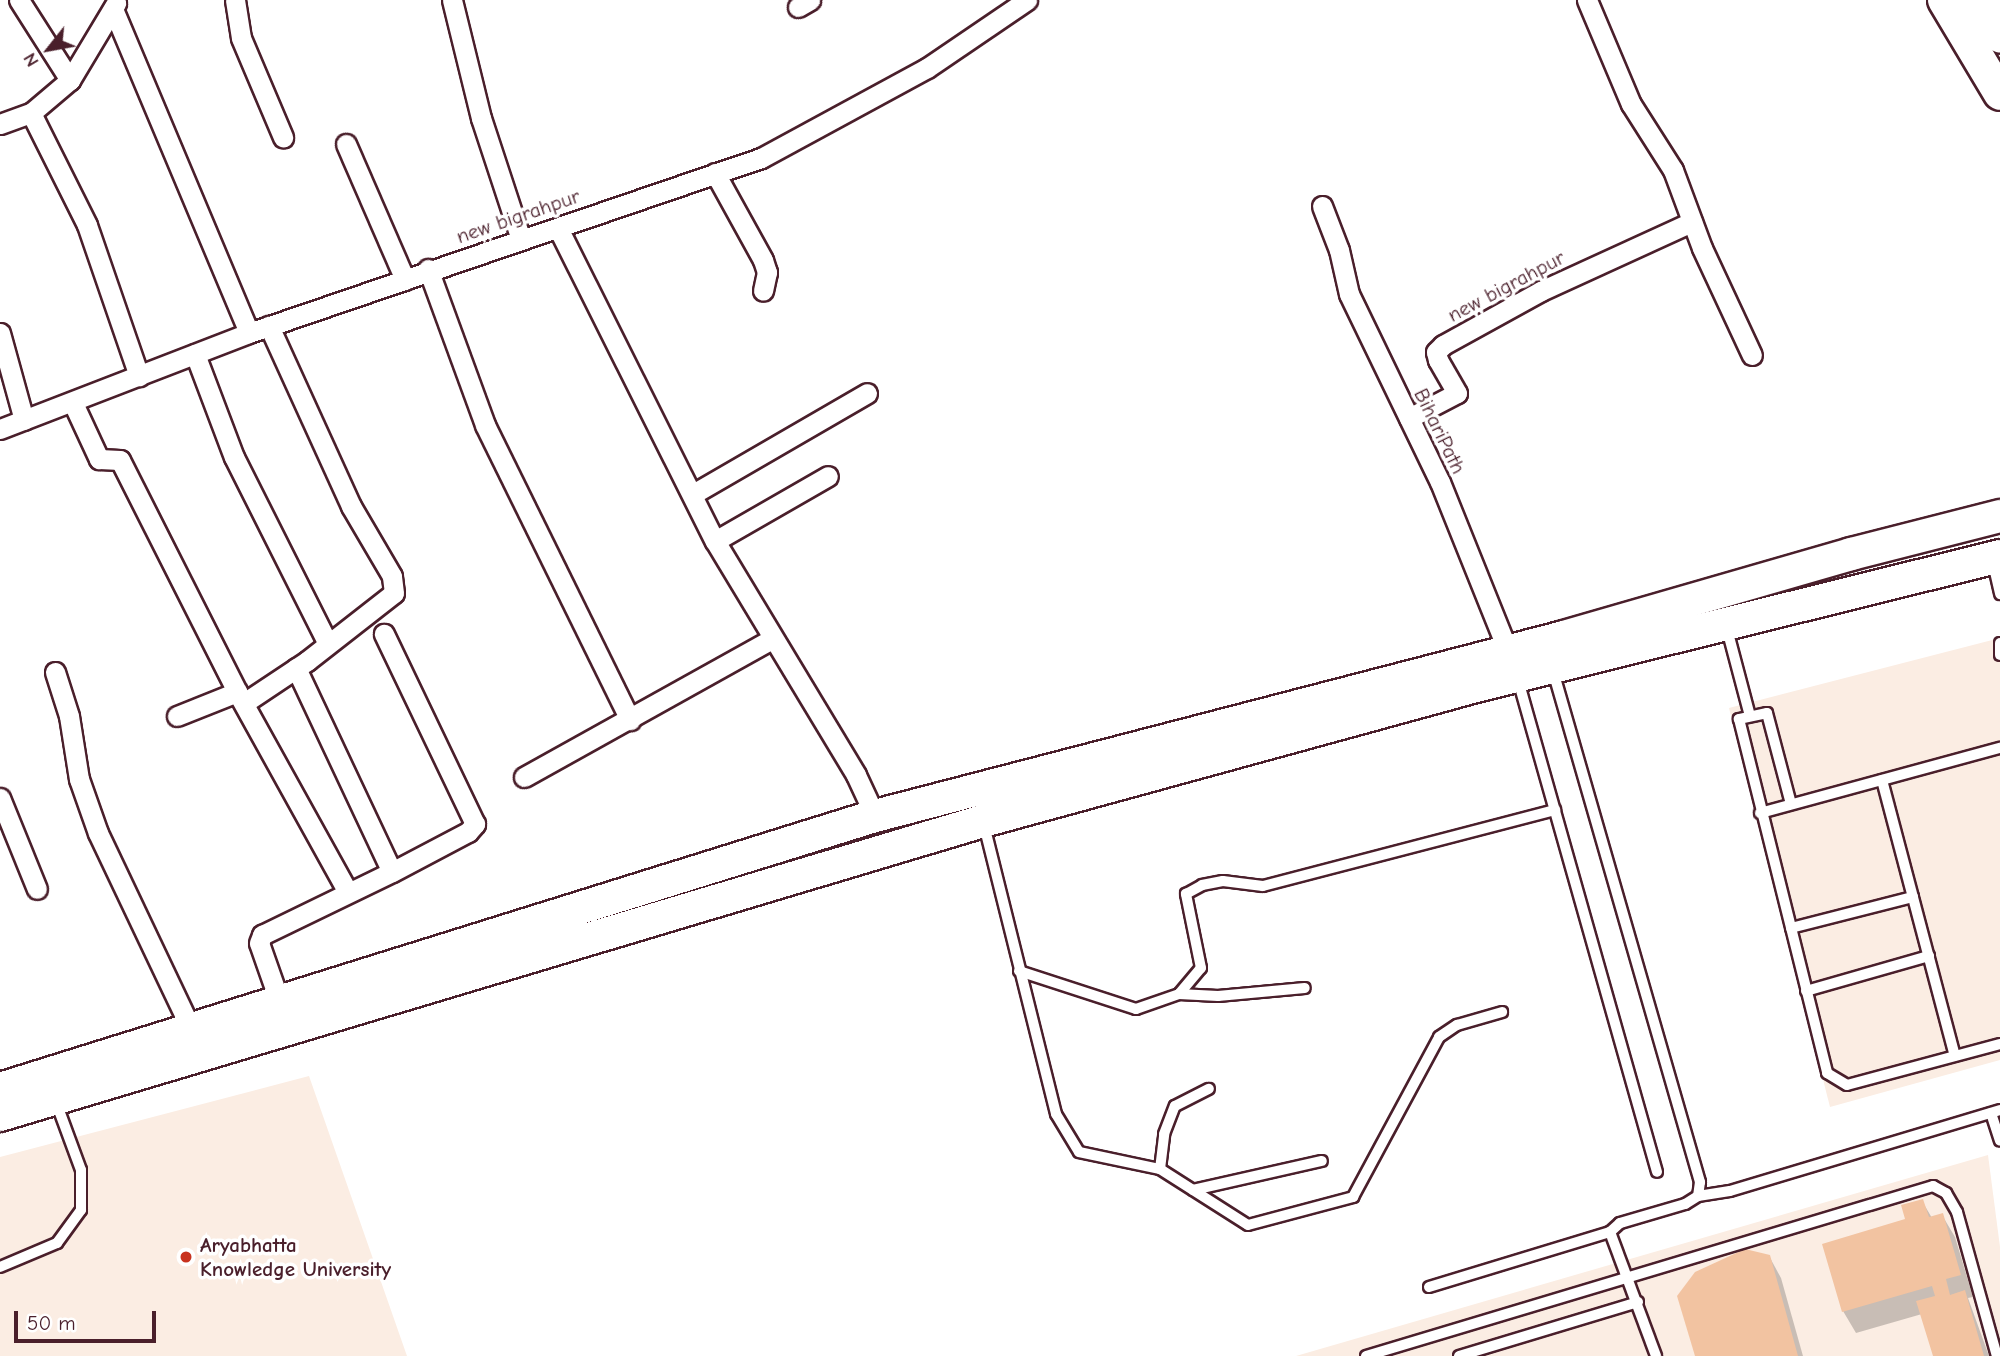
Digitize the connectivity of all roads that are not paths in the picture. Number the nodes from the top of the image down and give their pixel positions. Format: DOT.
graph roads {
  1 [pos="19,0"];
  2 [pos="235,0"];
  3 [pos="452,0"];
  4 [pos="1027,0"];
  5 [pos="1587,0"];
  6 [pos="1944,0"];
  7 [pos="1980,0"];
  8 [pos="116,5"];
  9 [pos="2000,33"];
  10 [pos="70,80"];
  11 [pos="2000,94"];
  12 [pos="31,113"];
  13 [pos="0,124"];
  14 [pos="283,137"];
  15 [pos="346,144"];
  16 [pos="715,173"];
  17 [pos="1322,206"];
  18 [pos="1692,222"];
  19 [pos="558,228"];
  20 [pos="521,240"];
  21 [pos="428,270"];
  22 [pos="405,280"];
  23 [pos="763,291"];
  24 [pos="269,326"];
  25 [pos="0,332"];
  26 [pos="249,333"];
  27 [pos="195,354"];
  28 [pos="1752,355"];
  29 [pos="139,376"];
  30 [pos="867,393"];
  31 [pos="73,403"];
  32 [pos="1409,418"];
  33 [pos="24,420"];
  34 [pos="0,429"];
  35 [pos="828,476"];
  36 [pos="693,494"];
  37 [pos="2000,516"];
  38 [pos="715,541"];
  39 [pos="1996,557"];
  40 [pos="2000,594"];
  41 [pos="1725,622"];
  42 [pos="384,634"];
  43 [pos="772,639"];
  44 [pos="328,643"];
  45 [pos="2000,643"];
  46 [pos="2000,655"];
  47 [pos="1512,664"];
  48 [pos="1551,667"];
  49 [pos="296,668"];
  50 [pos="55,671"];
  51 [pos="240,697"];
  52 [pos="177,716"];
  53 [pos="1750,716"];
  54 [pos="630,719"];
  55 [pos="2000,748"];
  56 [pos="524,776"];
  57 [pos="1882,780"];
  58 [pos="0,798"];
  59 [pos="1791,804"];
  60 [pos="978,806"];
  61 [pos="1555,810"];
  62 [pos="1760,813"];
  63 [pos="875,816"];
  64 [pos="795,841"];
  65 [pos="392,872"];
  66 [pos="804,872"];
  67 [pos="37,888"];
  68 [pos="348,892"];
  69 [pos="1913,897"];
  70 [pos="1791,929"];
  71 [pos="488,951"];
  72 [pos="1928,956"];
  73 [pos="1019,971"];
  74 [pos="1305,988"];
  75 [pos="1807,991"];
  76 [pos="1179,994"];
  77 [pos="279,1000"];
  78 [pos="1502,1012"];
  79 [pos="196,1041"];
  80 [pos="2000,1044"];
  81 [pos="1955,1056"];
  82 [pos="0,1089"];
  83 [pos="1209,1089"];
  84 [pos="54,1098"];
  85 [pos="1995,1111"];
  86 [pos="0,1115"];
  87 [pos="2000,1141"];
  88 [pos="1322,1161"];
  89 [pos="1160,1169"];
  90 [pos="1657,1172"];
  91 [pos="1193,1191"];
  92 [pos="1698,1196"];
  93 [pos="1610,1232"];
  94 [pos="0,1267"];
  95 [pos="1630,1278"];
  96 [pos="1429,1287"];
  97 [pos="1638,1302"];
  98 [pos="1366,1356"];
  99 [pos="1459,1356"];
  100 [pos="1656,1356"];
  101 [pos="1997,1356"];
  1 -- 10 [label="street"];
  2 -- 14 [label="street"];
  3 -- 20 [label="street"];
  4 -- 16 [label="street, new bigrahpur"];
  5 -- 18 [label="street"];
  6 -- 11 [label="main road"];
  7 -- 9 [label="highway"];
  8 -- 10 [label="street"];
  8 -- 26 [label="street"];
  10 -- 12 [label="street"];
  12 -- 13 [label="street"];
  12 -- 29 [label="street"];
  15 -- 22 [label="street"];
  16 -- 19 [label="street, new bigrahpur"];
  16 -- 23 [label="street"];
  17 -- 32 [label="street, BihariPath"];
  18 -- 28 [label="street"];
  18 -- 32 [label="street, new bigrahpur"];
  19 -- 20 [label="street, new bigrahpur"];
  19 -- 36 [label="street"];
  20 -- 21 [label="street, new bigrahpur"];
  21 -- 22 [label="street, new bigrahpur"];
  21 -- 54 [label="street"];
  22 -- 24 [label="street, new bigrahpur"];
  24 -- 26 [label="street, new bigrahpur"];
  24 -- 44 [label="street"];
  25 -- 33 [label="street"];
  26 -- 27 [label="street, new bigrahpur"];
  27 -- 29 [label="street, new bigrahpur"];
  27 -- 44 [label="street"];
  29 -- 31 [label="street, new bigrahpur"];
  30 -- 36 [label="street"];
  31 -- 33 [label="street, new bigrahpur"];
  31 -- 51 [label="street"];
  32 -- 47 [label="street, BihariPath"];
  33 -- 34 [label="street, new bigrahpur"];
  35 -- 38 [label="street"];
  36 -- 38 [label="street"];
  37 -- 47 [label="main road"];
  38 -- 43 [label="street"];
  39 -- 40 [label="lane"];
  39 -- 41 [label="main road"];
  41 -- 48 [label="main road"];
  41 -- 53 [label="lane"];
  42 -- 65 [label="street"];
  43 -- 54 [label="street"];
  43 -- 63 [label="street"];
  44 -- 49 [label="street"];
  45 -- 46 [label="lane"];
  47 -- 48 [label="main road"];
  47 -- 60 [label="main road"];
  47 -- 61 [label="lane"];
  48 -- 92 [label="lane"];
  49 -- 51 [label="street"];
  49 -- 65 [label="street"];
  50 -- 79 [label="street"];
  51 -- 52 [label="street"];
  51 -- 68 [label="street"];
  53 -- 59 [label="lane"];
  53 -- 62 [label="lane"];
  54 -- 56 [label="street"];
  55 -- 57 [label="lane"];
  57 -- 59 [label="lane"];
  57 -- 69 [label="lane"];
  58 -- 67 [label="street"];
  59 -- 62 [label="lane"];
  60 -- 63 [label="main road"];
  60 -- 66 [label="main road"];
  60 -- 73 [label="lane"];
  61 -- 76 [label="lane"];
  61 -- 90 [label="lane"];
  62 -- 70 [label="lane"];
  63 -- 64 [label="main road"];
  64 -- 66 [label="main road"];
  64 -- 71 [label="main road"];
  65 -- 68 [label="street"];
  66 -- 71 [label="main road"];
  68 -- 77 [label="street"];
  69 -- 70 [label="lane"];
  69 -- 72 [label="lane"];
  70 -- 75 [label="lane"];
  71 -- 77 [label="main road"];
  71 -- 79 [label="main road"];
  72 -- 75 [label="lane"];
  72 -- 81 [label="lane"];
  73 -- 76 [label="lane"];
  73 -- 89 [label="lane"];
  74 -- 76 [label="lane"];
  75 -- 81 [label="lane"];
  77 -- 79 [label="main road"];
  78 -- 91 [label="lane"];
  79 -- 82 [label="main road"];
  79 -- 84 [label="main road"];
  80 -- 81 [label="lane"];
  83 -- 89 [label="lane"];
  84 -- 86 [label="main road"];
  84 -- 94 [label="lane"];
  85 -- 87 [label="lane"];
  85 -- 92 [label="lane"];
  88 -- 91 [label="lane"];
  89 -- 91 [label="lane"];
  92 -- 93 [label="lane"];
  93 -- 95 [label="lane"];
  93 -- 96 [label="lane"];
  95 -- 97 [label="lane"];
  95 -- 98 [label="lane"];
  95 -- 101 [label="lane"];
  97 -- 99 [label="lane"];
  97 -- 100 [label="lane"];
}
